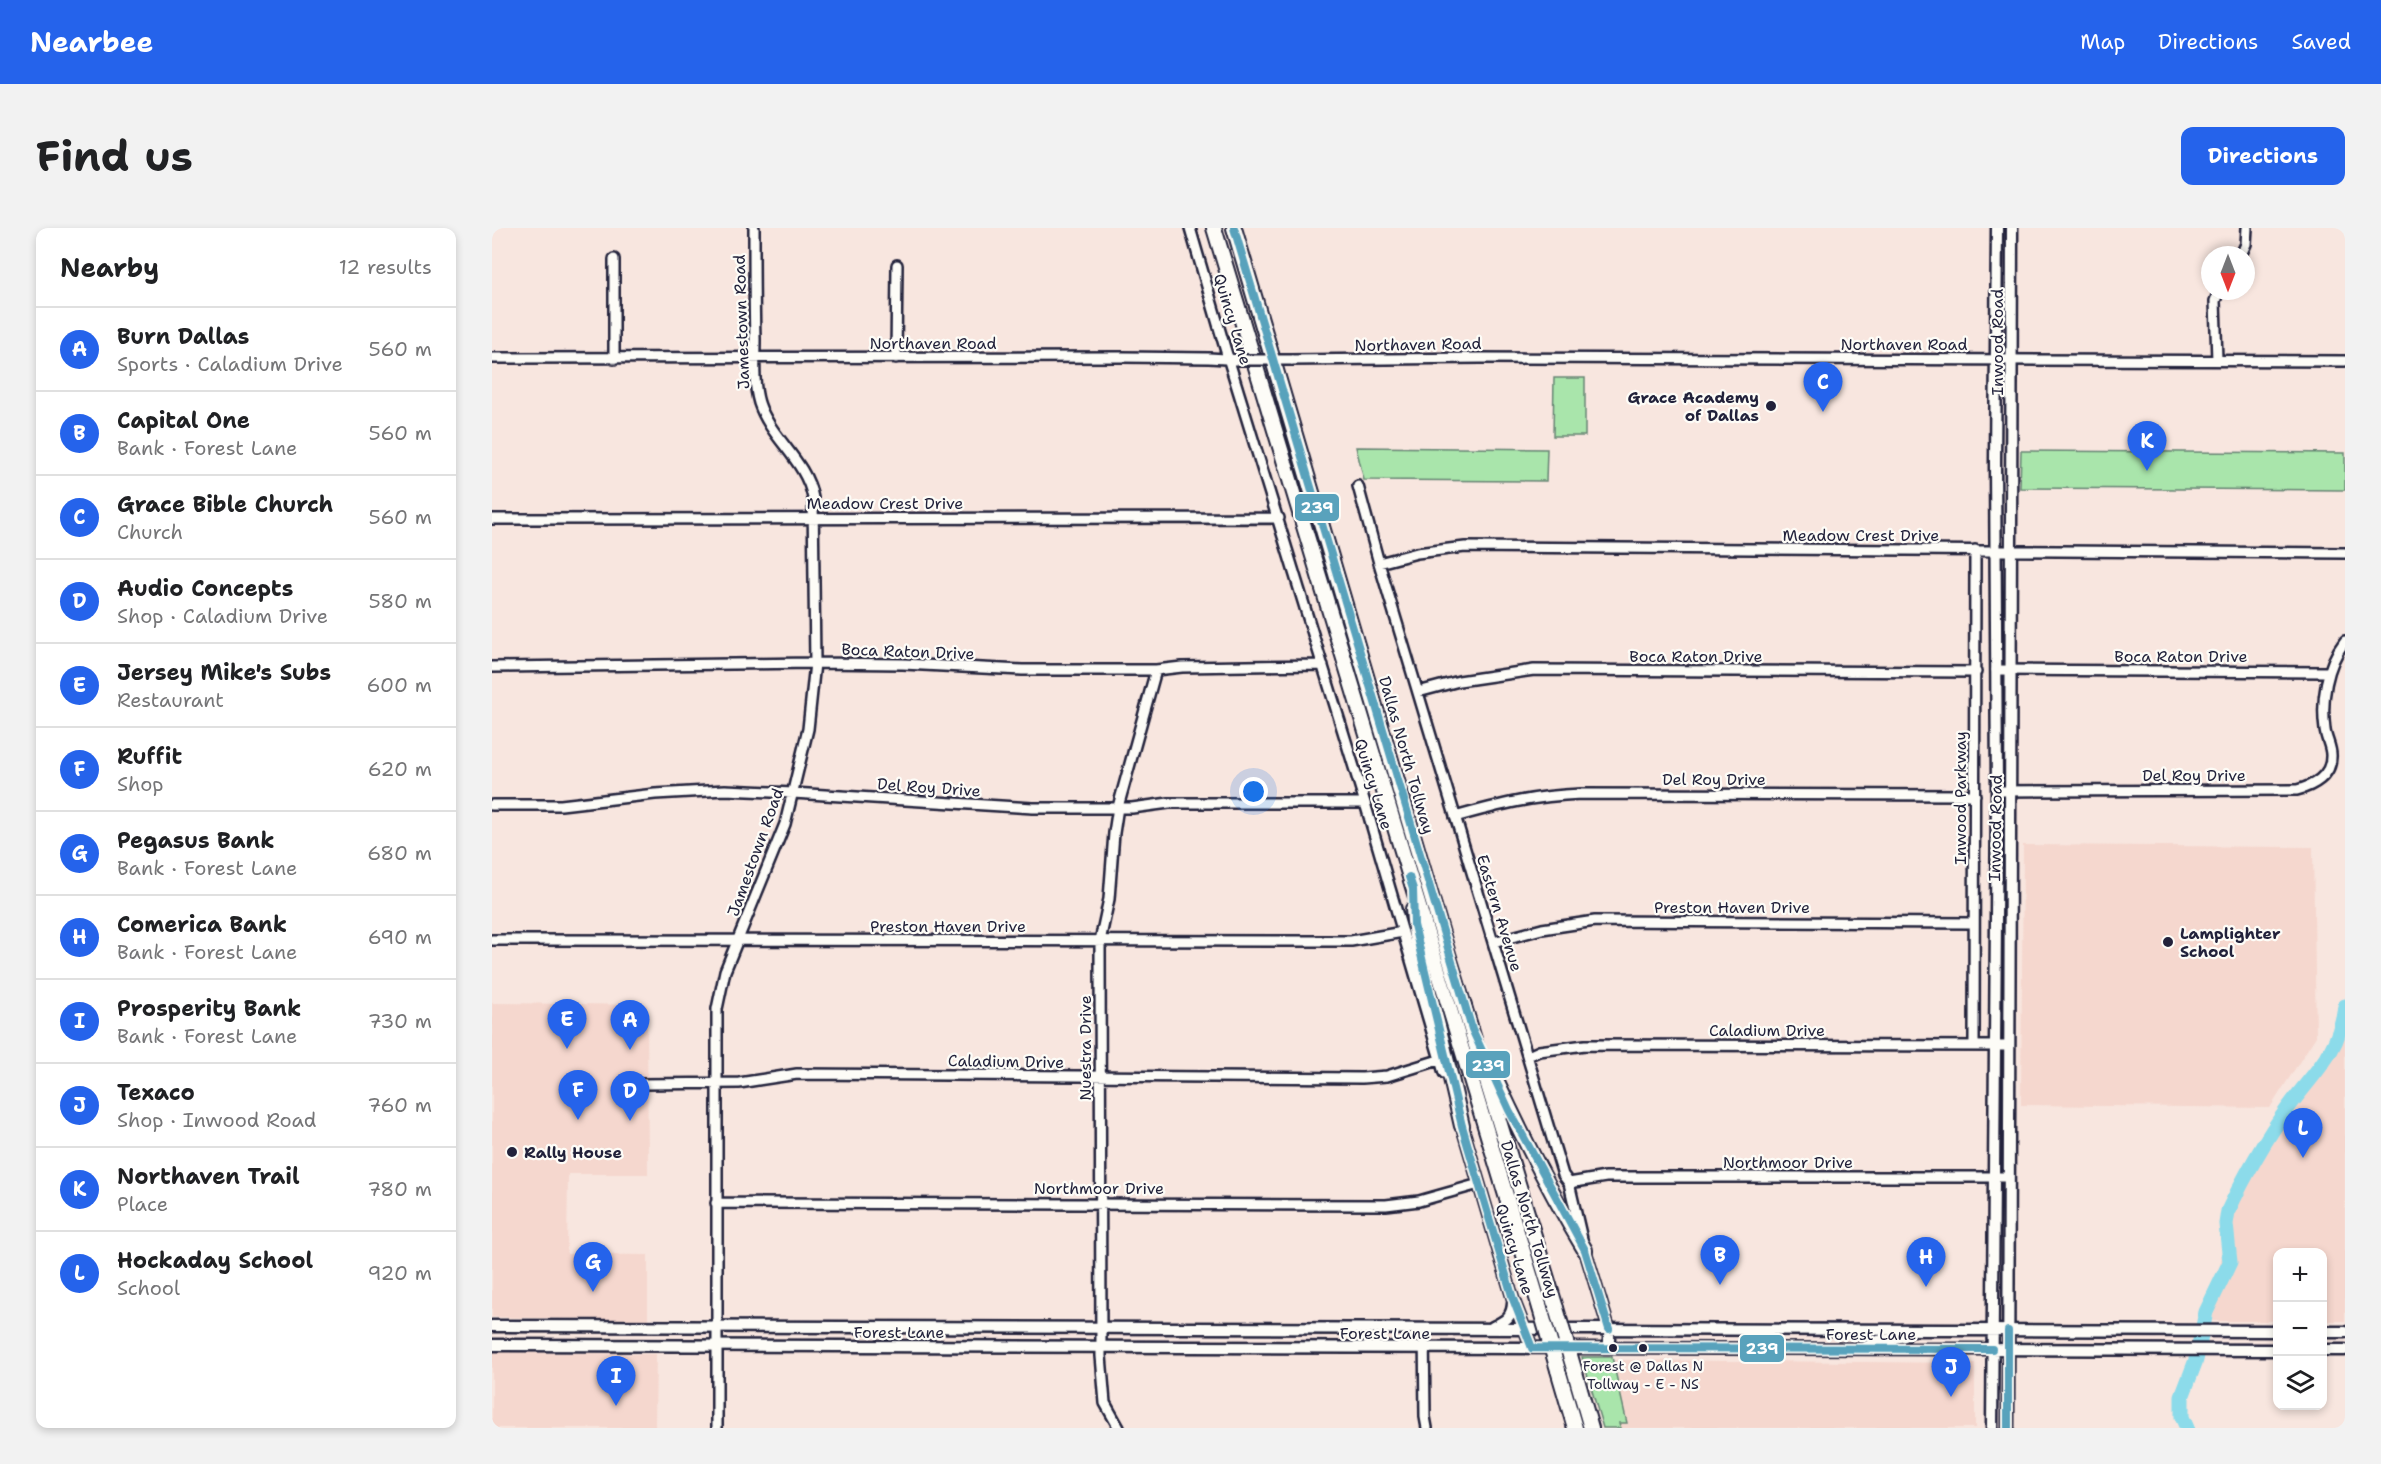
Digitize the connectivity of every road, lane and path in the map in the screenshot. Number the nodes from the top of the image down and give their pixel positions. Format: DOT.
graph roads {
  1 [pos="753,228"];
  2 [pos="1190,228"];
  3 [pos="1214,228"];
  4 [pos="1234,228"];
  5 [pos="1997,228"];
  6 [pos="2012,228"];
  7 [pos="2247,228"];
  8 [pos="2245,246"];
  9 [pos="614,259"];
  10 [pos="897,266"];
  11 [pos="2215,300"];
  12 [pos="492,358"];
  13 [pos="755,358"];
  14 [pos="896,358"];
  15 [pos="614,359"];
  16 [pos="1996,359"];
  17 [pos="2011,359"];
  18 [pos="1229,360"];
  19 [pos="2217,360"];
  20 [pos="2345,361"];
  21 [pos="1358,486"];
  22 [pos="814,518"];
  23 [pos="1279,518"];
  24 [pos="492,519"];
  25 [pos="1976,550"];
  26 [pos="1996,550"];
  27 [pos="2010,551"];
  28 [pos="2345,553"];
  29 [pos="1379,563"];
  30 [pos="2345,642"];
  31 [pos="815,663"];
  32 [pos="1323,665"];
  33 [pos="492,667"];
  34 [pos="1156,670"];
  35 [pos="1996,670"];
  36 [pos="2011,670"];
  37 [pos="1976,672"];
  38 [pos="2329,672"];
  39 [pos="1418,692"];
  40 [pos="2011,790"];
  41 [pos="1997,791"];
  42 [pos="793,793"];
  43 [pos="1975,795"];
  44 [pos="1365,802"];
  45 [pos="492,805"];
  46 [pos="1118,807"];
  47 [pos="1455,818"];
  48 [pos="1413,889"];
  49 [pos="1996,897"];
  50 [pos="2010,897"];
  51 [pos="1973,923"];
  52 [pos="1404,932"];
  53 [pos="492,940"];
  54 [pos="1100,940"];
  55 [pos="738,941"];
  56 [pos="1493,942"];
  57 [pos="1472,1029"];
  58 [pos="1974,1046"];
  59 [pos="1994,1046"];
  60 [pos="2008,1046"];
  61 [pos="1528,1056"];
  62 [pos="1439,1060"];
  63 [pos="1099,1078"];
  64 [pos="717,1083"];
  65 [pos="643,1084"];
  66 [pos="1462,1125"];
  67 [pos="1993,1178"];
  68 [pos="2008,1178"];
  69 [pos="1569,1183"];
  70 [pos="1479,1184"];
  71 [pos="716,1203"];
  72 [pos="1102,1203"];
  73 [pos="1585,1250"];
  74 [pos="1514,1299"];
  75 [pos="492,1326"];
  76 [pos="629,1327"];
  77 [pos="717,1328"];
  78 [pos="887,1328"];
  79 [pos="1101,1328"];
  80 [pos="1208,1329"];
  81 [pos="1311,1329"];
  82 [pos="1490,1329"];
  83 [pos="1524,1329"];
  84 [pos="1609,1329"];
  85 [pos="1424,1330"];
  86 [pos="1818,1330"];
  87 [pos="1910,1330"];
  88 [pos="1992,1331"];
  89 [pos="2008,1331"];
  90 [pos="2273,1331"];
  91 [pos="2327,1332"];
  92 [pos="2345,1332"];
  93 [pos="492,1345"];
  94 [pos="630,1346"];
  95 [pos="717,1346"];
  96 [pos="1101,1346"];
  97 [pos="887,1347"];
  98 [pos="1208,1347"];
  99 [pos="1311,1347"];
  100 [pos="1424,1348"];
  101 [pos="1532,1348"];
  102 [pos="1609,1348"];
  103 [pos="1818,1349"];
  104 [pos="1860,1349"];
  105 [pos="1992,1349"];
  106 [pos="2008,1349"];
  107 [pos="2273,1350"];
  108 [pos="2327,1350"];
  109 [pos="2345,1350"];
  110 [pos="717,1428"];
  111 [pos="1119,1428"];
  112 [pos="1427,1428"];
  113 [pos="1575,1428"];
  114 [pos="1591,1428"];
  115 [pos="1992,1428"];
  116 [pos="2008,1428"];
  1 -- 13 [label="street, Jamestown Road"];
  2 -- 18 [label="street, Quincy Lane"];
  3 -- 48 [label="highway, Dallas North Tollway"];
  4 -- 57 [label="highway, Dallas North Tollway"];
  5 -- 16 [label="main road, Inwood Road"];
  6 -- 17 [label="main road, Inwood Road"];
  7 -- 8 [label="street"];
  9 -- 15 [label="street"];
  10 -- 14 [label="street"];
  11 -- 19 [label="street"];
  12 -- 15 [label="street, Northaven Road"];
  13 -- 14 [label="street, Northaven Road"];
  13 -- 15 [label="street, Northaven Road"];
  13 -- 22 [label="street, Jamestown Road"];
  14 -- 18 [label="street, Northaven Road"];
  16 -- 17 [label="street, Northaven Road"];
  16 -- 18 [label="street, Northaven Road, bridge"];
  16 -- 26 [label="main road, Inwood Road"];
  17 -- 19 [label="street, Northaven Road"];
  17 -- 27 [label="main road, Inwood Road"];
  18 -- 23 [label="street, Quincy Lane"];
  19 -- 20 [label="street, Northaven Road"];
  21 -- 29 [label="street, Eastern Avenue"];
  22 -- 23 [label="street, Meadow Crest Drive"];
  22 -- 24 [label="street, Meadow Crest Drive"];
  22 -- 31 [label="street, Jamestown Road"];
  23 -- 32 [label="street, Quincy Lane"];
  25 -- 26 [label="street, Meadow Crest Drive"];
  25 -- 29 [label="street, Meadow Crest Drive"];
  25 -- 37 [label="street, Inwood Parkway"];
  26 -- 27 [label="street, Meadow Crest Drive"];
  26 -- 35 [label="main road, Inwood Road"];
  27 -- 28 [label="street, Meadow Crest Drive"];
  27 -- 36 [label="main road, Inwood Road"];
  29 -- 39 [label="street, Eastern Avenue"];
  30 -- 38 [label="street"];
  31 -- 33 [label="street, Boca Raton Drive"];
  31 -- 34 [label="street, Boca Raton Drive"];
  31 -- 42 [label="street, Jamestown Road"];
  32 -- 34 [label="street, Boca Raton Drive"];
  32 -- 44 [label="street, Quincy Lane"];
  34 -- 46 [label="street, Nuestra Drive"];
  35 -- 36 [label="street, Boca Raton Drive"];
  35 -- 41 [label="main road, Inwood Road"];
  36 -- 38 [label="street, Boca Raton Drive"];
  36 -- 40 [label="main road, Inwood Road"];
  37 -- 39 [label="street, Boca Raton Drive"];
  37 -- 43 [label="street, Inwood Parkway"];
  38 -- 40 [label="street, Del Roy Drive"];
  39 -- 47 [label="street, Eastern Avenue"];
  40 -- 41 [label="street, Del Roy Drive"];
  40 -- 50 [label="main road, Inwood Road"];
  41 -- 49 [label="main road, Inwood Road"];
  42 -- 45 [label="street, Del Roy Drive"];
  42 -- 46 [label="street, Del Roy Drive"];
  42 -- 55 [label="street, Jamestown Road"];
  43 -- 47 [label="street, Del Roy Drive"];
  43 -- 51 [label="street, Inwood Parkway"];
  44 -- 46 [label="street, Del Roy Drive"];
  44 -- 52 [label="street, Quincy Lane"];
  46 -- 54 [label="street, Nuestra Drive"];
  47 -- 56 [label="street, Eastern Avenue"];
  48 -- 66 [label="highway"];
  48 -- 113 [label="highway, Dallas North Tollway, bridge"];
  49 -- 50 [label="main road"];
  49 -- 59 [label="main road, Inwood Road"];
  50 -- 60 [label="main road, Inwood Road"];
  51 -- 56 [label="street, Preston Haven Drive"];
  51 -- 58 [label="street, Inwood Parkway"];
  52 -- 54 [label="street, Preston Haven Drive"];
  52 -- 62 [label="street, Quincy Lane"];
  53 -- 55 [label="street, Preston Haven Drive"];
  54 -- 55 [label="street, Preston Haven Drive"];
  54 -- 63 [label="street, Nuestra Drive"];
  55 -- 64 [label="street, Jamestown Road"];
  56 -- 61 [label="street, Eastern Avenue"];
  57 -- 73 [label="highway"];
  57 -- 114 [label="highway, Dallas North Tollway, bridge"];
  58 -- 59 [label="street, Caladium Drive"];
  58 -- 61 [label="street, Caladium Drive"];
  59 -- 60 [label="street, Caladium Drive"];
  59 -- 67 [label="main road, Inwood Road"];
  60 -- 68 [label="main road, Inwood Road"];
  61 -- 69 [label="street, Eastern Avenue"];
  62 -- 63 [label="street, Caladium Drive"];
  62 -- 66 [label="street, Quincy Lane"];
  63 -- 64 [label="street, Caladium Drive"];
  63 -- 72 [label="street, Nuestra Drive"];
  64 -- 65 [label="street, Caladium Drive"];
  64 -- 71 [label="street, Jamestown Road"];
  66 -- 70 [label="main road, Quincy Lane"];
  67 -- 68 [label="street, Northmoor Drive"];
  67 -- 69 [label="street, Northmoor Drive"];
  67 -- 88 [label="main road, Inwood Road"];
  68 -- 89 [label="main road, Inwood Road"];
  69 -- 73 [label="street, Eastern Avenue"];
  70 -- 72 [label="street, Northmoor Drive"];
  70 -- 74 [label="main road, Quincy Lane"];
  71 -- 72 [label="street, Northmoor Drive"];
  71 -- 77 [label="street, Jamestown Road"];
  72 -- 79 [label="street, Nuestra Drive"];
  73 -- 84 [label="main road, Eastern Avenue"];
  74 -- 82 [label="main road"];
  74 -- 83 [label="main road, Quincy Lane"];
  75 -- 76 [label="main road, Forest Lane"];
  76 -- 77 [label="main road, Forest Lane"];
  76 -- 94 [label="main road"];
  77 -- 78 [label="main road, Forest Lane"];
  77 -- 95 [label="street, Jamestown Road"];
  78 -- 79 [label="main road, Forest Lane"];
  78 -- 97 [label="main road"];
  79 -- 80 [label="main road, Forest Lane"];
  79 -- 96 [label="street, Nuestra Drive"];
  80 -- 81 [label="main road, Forest Lane"];
  80 -- 98 [label="main road"];
  81 -- 85 [label="main road, Forest Lane"];
  81 -- 99 [label="main road"];
  82 -- 83 [label="main road, Forest Lane"];
  82 -- 85 [label="main road, Forest Lane"];
  83 -- 84 [label="main road, Forest Lane"];
  83 -- 101 [label="main road, Quincy Lane"];
  84 -- 86 [label="main road, Forest Lane"];
  84 -- 102 [label="main road, Eastern Avenue"];
  85 -- 100 [label="street"];
  86 -- 87 [label="main road, Forest Lane"];
  86 -- 103 [label="main road"];
  87 -- 88 [label="main road, Forest Lane"];
  87 -- 104 [label="main road"];
  88 -- 89 [label="main road, Forest Lane"];
  88 -- 105 [label="main road, Inwood Road"];
  89 -- 90 [label="main road, Forest Lane"];
  89 -- 106 [label="main road, Inwood Road"];
  91 -- 92 [label="main road"];
  93 -- 94 [label="main road, Forest Lane"];
  94 -- 95 [label="main road, Forest Lane"];
  95 -- 97 [label="main road, Forest Lane"];
  95 -- 110 [label="street, Jamestown Road"];
  96 -- 97 [label="main road, Forest Lane"];
  96 -- 98 [label="main road, Forest Lane"];
  96 -- 111 [label="street, Nuestra Drive"];
  98 -- 99 [label="main road, Forest Lane"];
  99 -- 100 [label="main road, Forest Lane"];
  100 -- 101 [label="main road, Forest Lane"];
  100 -- 112 [label="street"];
  101 -- 102 [label="main road, Forest Lane"];
  102 -- 103 [label="main road, Forest Lane"];
  103 -- 104 [label="main road, Forest Lane"];
  104 -- 105 [label="main road, Forest Lane"];
  105 -- 106 [label="main road, Forest Lane"];
  105 -- 115 [label="main road, Inwood Road"];
  106 -- 107 [label="main road, Forest Lane"];
  106 -- 116 [label="main road, Inwood Road"];
  108 -- 109 [label="main road"];
}
